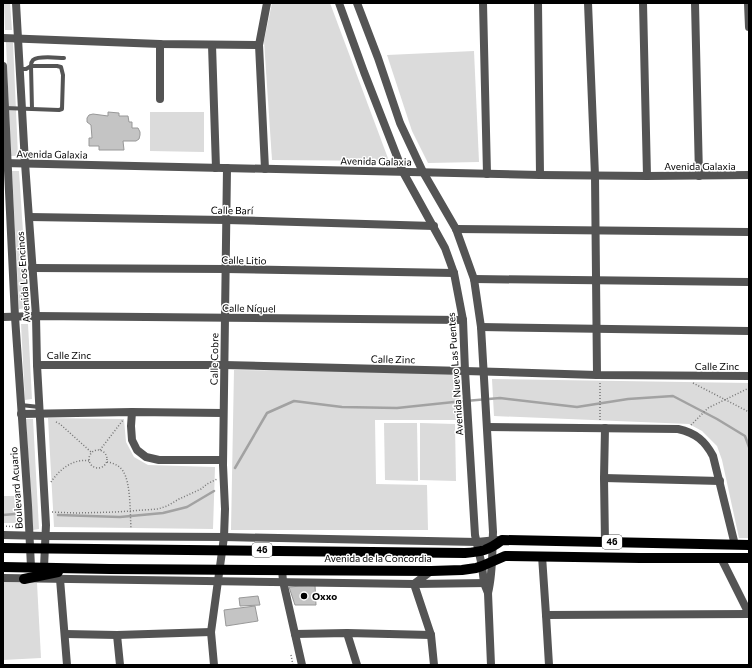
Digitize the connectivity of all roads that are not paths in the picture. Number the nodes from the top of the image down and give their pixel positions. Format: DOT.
graph roads {
  1 [pos="16,3"];
  2 [pos="267,3"];
  3 [pos="340,3"];
  4 [pos="357,3"];
  5 [pos="483,3"];
  6 [pos="538,3"];
  7 [pos="588,3"];
  8 [pos="643,3"];
  9 [pos="695,3"];
  10 [pos="748,3"];
  11 [pos="749,27"];
  12 [pos="3,38"];
  13 [pos="18,38"];
  14 [pos="160,44"];
  15 [pos="212,45"];
  16 [pos="259,45"];
  17 [pos="64,58"];
  18 [pos="3,66"];
  19 [pos="31,66"];
  20 [pos="20,69"];
  21 [pos="160,99"];
  22 [pos="5,108"];
  23 [pos="22,109"];
  24 [pos="32,109"];
  25 [pos="5,163"];
  26 [pos="25,163"];
  27 [pos="216,168"];
  28 [pos="227,168"];
  29 [pos="265,169"];
  30 [pos="403,172"];
  31 [pos="423,172"];
  32 [pos="487,174"];
  33 [pos="540,175"];
  34 [pos="749,175"];
  35 [pos="595,176"];
  36 [pos="647,176"];
  37 [pos="699,176"];
  38 [pos="29,217"];
  39 [pos="226,220"];
  40 [pos="434,226"];
  41 [pos="456,230"];
  42 [pos="595,231"];
  43 [pos="749,232"];
  44 [pos="32,268"];
  45 [pos="226,270"];
  46 [pos="454,273"];
  47 [pos="474,279"];
  48 [pos="595,280"];
  49 [pos="749,282"];
  50 [pos="36,316"];
  51 [pos="3,317"];
  52 [pos="15,317"];
  53 [pos="225,318"];
  54 [pos="463,320"];
  55 [pos="481,327"];
  56 [pos="596,328"];
  57 [pos="749,331"];
  58 [pos="37,365"];
  59 [pos="224,365"];
  60 [pos="465,370"];
  61 [pos="484,371"];
  62 [pos="599,376"];
  63 [pos="749,376"];
  64 [pos="21,405"];
  65 [pos="39,411"];
  66 [pos="223,413"];
  67 [pos="21,414"];
  68 [pos="129,414"];
  69 [pos="487,427"];
  70 [pos="605,428"];
  71 [pos="223,460"];
  72 [pos="604,478"];
  73 [pos="720,482"];
  74 [pos="3,535"];
  75 [pos="29,536"];
  76 [pos="46,536"];
  77 [pos="224,537"];
  78 [pos="605,542"];
  79 [pos="496,543"];
  80 [pos="735,545"];
  81 [pos="749,545"];
  82 [pos="478,547"];
  83 [pos="3,548"];
  84 [pos="30,549"];
  85 [pos="45,549"];
  86 [pos="223,550"];
  87 [pos="542,556"];
  88 [pos="721,558"];
  89 [pos="749,558"];
  90 [pos="493,561"];
  91 [pos="482,566"];
  92 [pos="3,567"];
  93 [pos="31,567"];
  94 [pos="44,567"];
  95 [pos="76,568"];
  96 [pos="221,569"];
  97 [pos="282,570"];
  98 [pos="431,571"];
  99 [pos="3,578"];
  100 [pos="24,579"];
  101 [pos="60,579"];
  102 [pos="219,581"];
  103 [pos="283,581"];
  104 [pos="487,583"];
  105 [pos="414,584"];
  106 [pos="749,614"];
  107 [pos="546,615"];
  108 [pos="211,632"];
  109 [pos="347,633"];
  110 [pos="65,634"];
  111 [pos="295,634"];
  112 [pos="118,635"];
  113 [pos="431,635"];
  114 [pos="67,665"];
  115 [pos="120,665"];
  116 [pos="214,665"];
  117 [pos="302,665"];
  118 [pos="357,665"];
  119 [pos="434,665"];
  120 [pos="491,665"];
  121 [pos="549,665"];
  1 -- 13 [label="street, Avenida Los Encinos"];
  2 -- 16 [label="street"];
  3 -- 30 [label="street, Avenida Nuevo Las Puentes"];
  4 -- 31 [label="street"];
  5 -- 32 [label="street"];
  6 -- 33 [label="street"];
  7 -- 35 [label="street"];
  8 -- 36 [label="street"];
  9 -- 37 [label="street"];
  10 -- 11 [label="street"];
  12 -- 13 [label="street"];
  13 -- 14 [label="street"];
  13 -- 20 [label="street, Avenida Los Encinos"];
  14 -- 15 [label="street"];
  14 -- 21 [label="street"];
  15 -- 16 [label="street"];
  15 -- 27 [label="street"];
  16 -- 29 [label="street"];
  17 -- 19 [label="lane"];
  18 -- 22 [label="street, Boulevard Acuario"];
  19 -- 20 [label="lane"];
  19 -- 24 [label="lane"];
  19 -- 24 [label="lane"];
  20 -- 23 [label="street, Avenida Los Encinos"];
  22 -- 23 [label="lane"];
  22 -- 25 [label="street, Boulevard Acuario"];
  23 -- 24 [label="lane"];
  23 -- 26 [label="street, Avenida Los Encinos"];
  25 -- 26 [label="street, Avenida Galaxia"];
  25 -- 52 [label="street, Boulevard Acuario"];
  26 -- 27 [label="street, Avenida Galaxia"];
  26 -- 38 [label="street, Avenida Los Encinos"];
  27 -- 28 [label="street, Avenida Galaxia"];
  28 -- 29 [label="street, Avenida Galaxia"];
  28 -- 39 [label="street, Calle Cobre"];
  29 -- 30 [label="street, Avenida Galaxia"];
  30 -- 31 [label="street, Avenida Galaxia"];
  30 -- 40 [label="street, Avenida Nuevo Las Puentes"];
  31 -- 32 [label="street, Avenida Galaxia"];
  31 -- 41 [label="street"];
  32 -- 33 [label="street, Avenida Galaxia"];
  33 -- 35 [label="street, Avenida Galaxia"];
  34 -- 37 [label="street, Avenida Galaxia"];
  35 -- 36 [label="street, Avenida Galaxia"];
  35 -- 42 [label="street"];
  36 -- 37 [label="street, Avenida Galaxia"];
  38 -- 39 [label="street, Calle Barí"];
  38 -- 44 [label="street, Avenida Los Encinos"];
  39 -- 40 [label="street, Calle Barí"];
  39 -- 45 [label="street, Calle Cobre"];
  40 -- 46 [label="street, Avenida Nuevo Las Puentes"];
  41 -- 42 [label="street"];
  41 -- 47 [label="street"];
  42 -- 43 [label="street"];
  42 -- 48 [label="street"];
  44 -- 45 [label="street, Calle Litio"];
  44 -- 50 [label="street, Avenida Los Encinos"];
  45 -- 46 [label="street, Calle Litio"];
  45 -- 53 [label="street, Calle Cobre"];
  46 -- 54 [label="street, Avenida Nuevo Las Puentes"];
  47 -- 48 [label="street"];
  47 -- 55 [label="street"];
  48 -- 49 [label="street"];
  48 -- 56 [label="street"];
  50 -- 52 [label="street, Calle Níquel"];
  50 -- 53 [label="street, Calle Níquel"];
  50 -- 58 [label="street, Avenida Los Encinos"];
  51 -- 52 [label="street, Calle Níquel"];
  52 -- 64 [label="street, Boulevard Acuario"];
  53 -- 54 [label="street, Calle Níquel"];
  53 -- 59 [label="street, Calle Cobre"];
  54 -- 60 [label="street, Avenida Nuevo Las Puentes"];
  55 -- 56 [label="street"];
  55 -- 61 [label="street"];
  56 -- 57 [label="street"];
  56 -- 62 [label="street"];
  58 -- 59 [label="street, Calle Zinc"];
  58 -- 65 [label="street, Avenida Los Encinos"];
  59 -- 60 [label="street, Calle Zinc"];
  59 -- 66 [label="street, Calle Cobre"];
  60 -- 61 [label="street, Calle Zinc"];
  60 -- 82 [label="street, Avenida Nuevo Las Puentes"];
  61 -- 62 [label="street, Calle Zinc"];
  61 -- 69 [label="street"];
  62 -- 63 [label="street, Calle Zinc"];
  64 -- 65 [label="lane"];
  64 -- 67 [label="street, Boulevard Acuario"];
  65 -- 67 [label="street"];
  65 -- 68 [label="street"];
  65 -- 76 [label="street, Avenida Los Encinos"];
  66 -- 68 [label="street"];
  66 -- 71 [label="street, Calle Cobre"];
  67 -- 75 [label="street, Boulevard Acuario"];
  68 -- 71 [label="street"];
  69 -- 70 [label="street"];
  69 -- 79 [label="street"];
  70 -- 72 [label="street"];
  70 -- 73 [label="street"];
  71 -- 77 [label="street, Calle Cobre"];
  72 -- 73 [label="street"];
  72 -- 78 [label="street"];
  73 -- 80 [label="street"];
  74 -- 75 [label="street, Avenida de la Concordia"];
  75 -- 76 [label="street, Avenida de la Concordia"];
  75 -- 84 [label="street, Boulevard Acuario"];
  76 -- 77 [label="street, Avenida de la Concordia"];
  76 -- 85 [label="street, Avenida Los Encinos"];
  77 -- 82 [label="street, Avenida de la Concordia"];
  77 -- 86 [label="street, Calle Cobre"];
  78 -- 79 [label="main road, Avenida de la Concordia / 46"];
  78 -- 80 [label="main road, Avenida de la Concordia / 46"];
  79 -- 82 [label="main road, Avenida de la Concordia / 46"];
  79 -- 90 [label="street"];
  80 -- 81 [label="main road, Avenida de la Concordia / 46"];
  82 -- 86 [label="main road, Avenida de la Concordia / 46"];
  82 -- 91 [label="street, Avenida Nuevo Las Puentes"];
  83 -- 84 [label="main road, Avenida de la Concordia / 46"];
  84 -- 85 [label="main road, Avenida de la Concordia / 46"];
  84 -- 93 [label="street, Boulevard Acuario"];
  85 -- 86 [label="main road, Avenida de la Concordia / 46"];
  85 -- 94 [label="street, Avenida Los Encinos"];
  86 -- 96 [label="street, Calle Cobre"];
  87 -- 88 [label="main road, Avenida de la Concordia / 46"];
  87 -- 90 [label="main road, Avenida de la Concordia / 46"];
  87 -- 107 [label="street"];
  88 -- 89 [label="main road, Avenida de la Concordia / 46"];
  88 -- 106 [label="street"];
  90 -- 91 [label="main road, Avenida de la Concordia / 46"];
  90 -- 104 [label="street"];
  91 -- 98 [label="main road, Avenida de la Concordia / 46"];
  91 -- 104 [label="street, Avenida Nuevo Las Puentes"];
  92 -- 93 [label="main road, Avenida de la Concordia / 46"];
  93 -- 94 [label="main road, Avenida de la Concordia / 46"];
  94 -- 95 [label="main road, Avenida de la Concordia / 46"];
  95 -- 96 [label="main road, Avenida de la Concordia / 46"];
  95 -- 100 [label="main road"];
  96 -- 97 [label="main road, Avenida de la Concordia / 46"];
  96 -- 102 [label="street, Calle Cobre"];
  97 -- 98 [label="main road, Avenida de la Concordia / 46"];
  97 -- 103 [label="street"];
  98 -- 105 [label="street"];
  99 -- 100 [label="street"];
  100 -- 101 [label="street"];
  101 -- 102 [label="street"];
  101 -- 110 [label="street"];
  102 -- 103 [label="street"];
  102 -- 108 [label="street, Calle Cobre"];
  103 -- 105 [label="street"];
  103 -- 111 [label="street"];
  104 -- 105 [label="street"];
  104 -- 120 [label="street"];
  105 -- 113 [label="street"];
  106 -- 107 [label="street"];
  107 -- 121 [label="street"];
  108 -- 112 [label="street"];
  108 -- 116 [label="street, Calle Cobre"];
  109 -- 111 [label="street"];
  109 -- 113 [label="street"];
  109 -- 118 [label="street"];
  110 -- 112 [label="street"];
  110 -- 114 [label="street"];
  111 -- 117 [label="street"];
  112 -- 115 [label="street"];
  113 -- 119 [label="street"];
}
